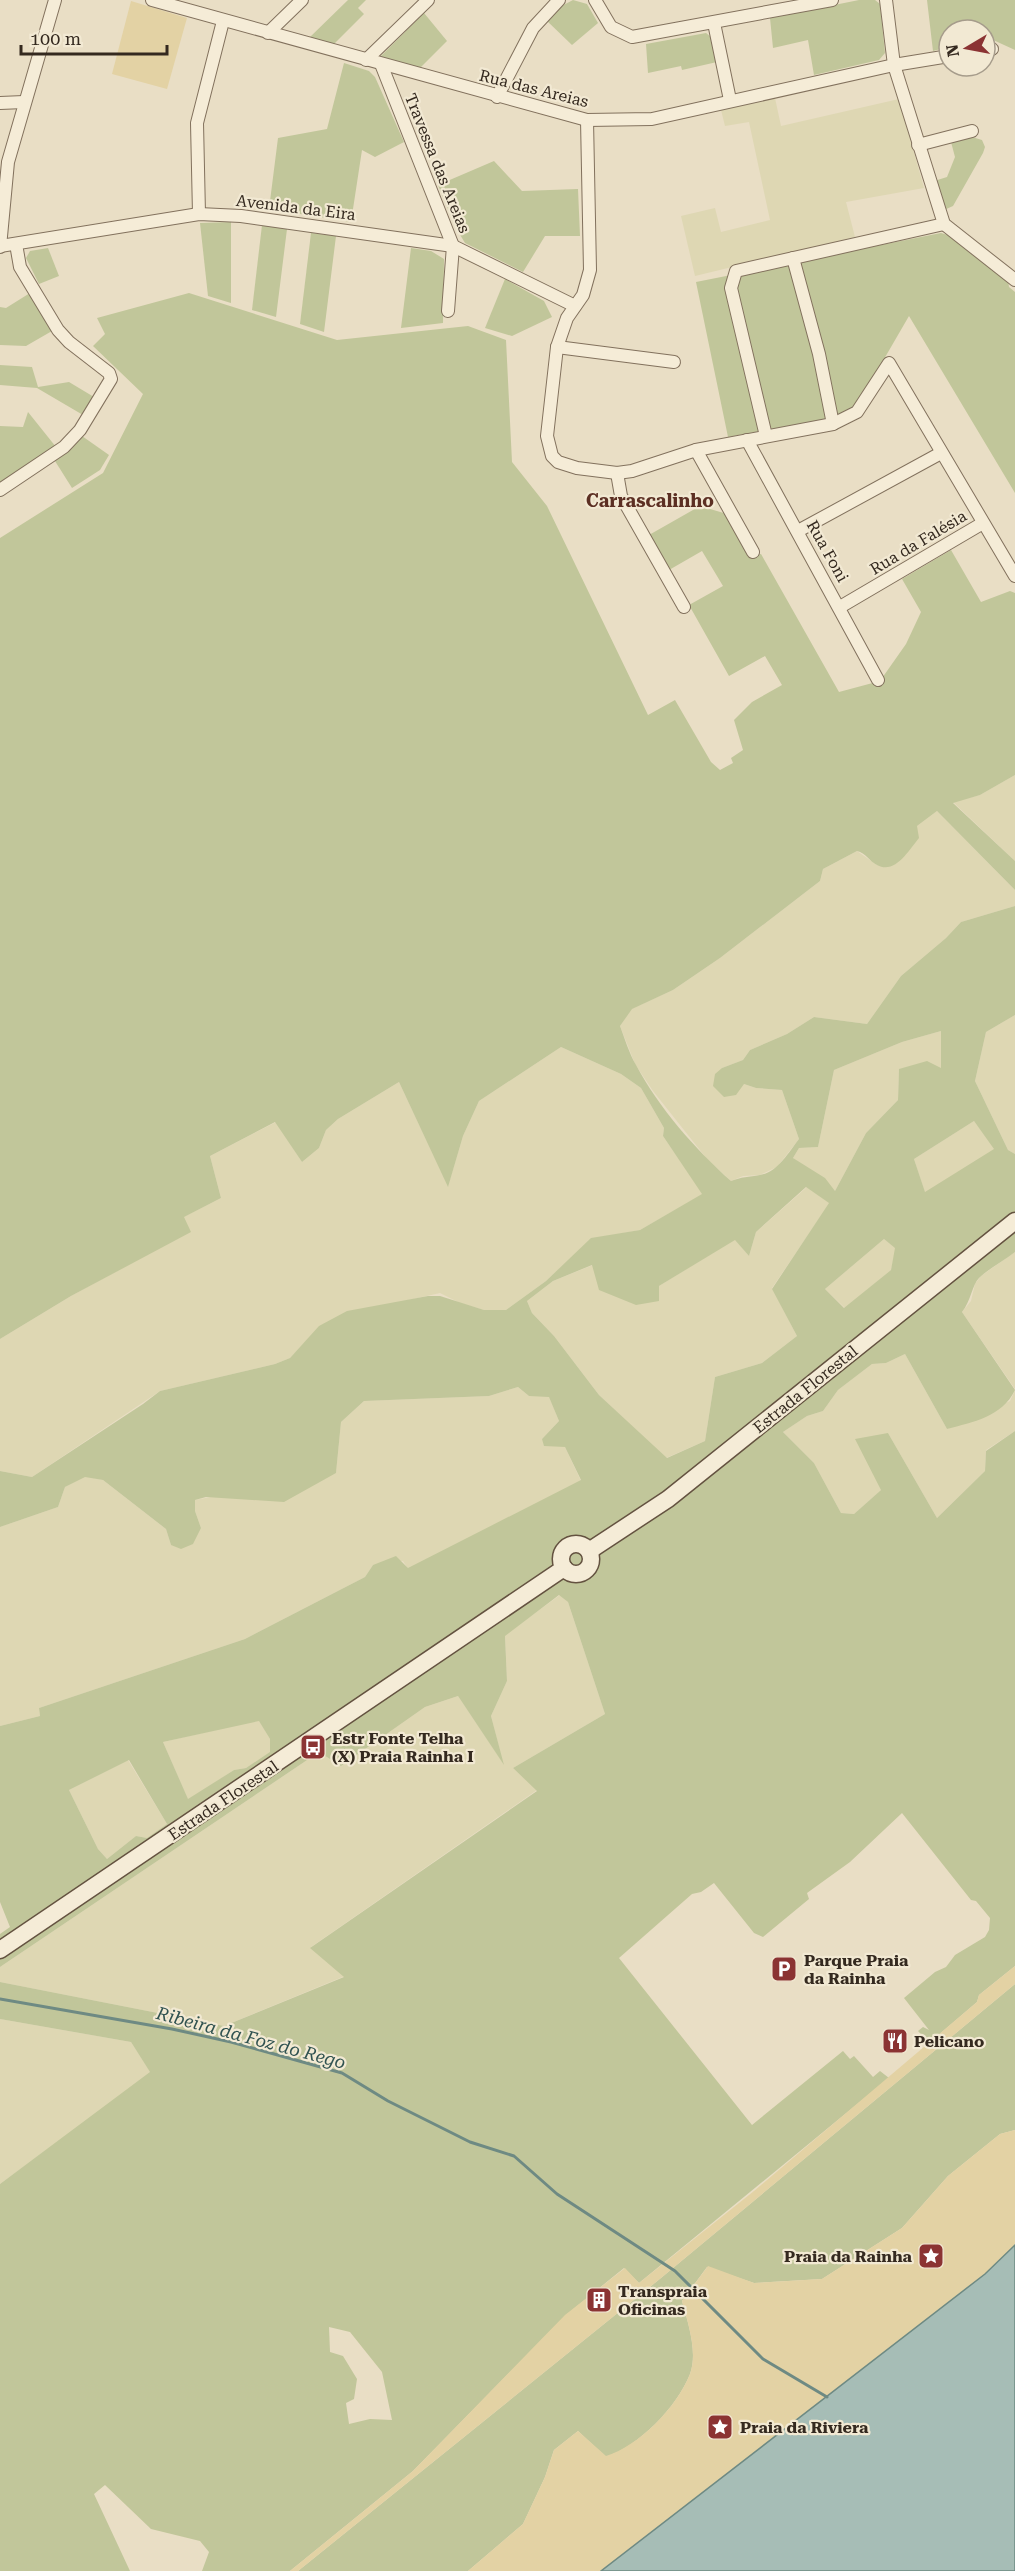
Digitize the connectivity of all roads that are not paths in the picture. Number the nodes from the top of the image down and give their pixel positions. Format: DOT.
graph roads {
  1 [pos="55,0"];
  2 [pos="152,0"];
  3 [pos="302,0"];
  4 [pos="428,0"];
  5 [pos="560,0"];
  6 [pos="595,0"];
  7 [pos="832,0"];
  8 [pos="886,0"];
  9 [pos="174,3"];
  10 [pos="223,21"];
  11 [pos="714,23"];
  12 [pos="268,33"];
  13 [pos="937,58"];
  14 [pos="366,60"];
  15 [pos="381,64"];
  16 [pos="894,65"];
  17 [pos="497,97"];
  18 [pos="730,100"];
  19 [pos="24,102"];
  20 [pos="0,103"];
  21 [pos="587,120"];
  22 [pos="972,131"];
  23 [pos="918,145"];
  24 [pos="2,192"];
  25 [pos="199,214"];
  26 [pos="944,224"];
  27 [pos="16,244"];
  28 [pos="453,246"];
  29 [pos="0,247"];
  30 [pos="793,258"];
  31 [pos="1015,280"];
  32 [pos="575,306"];
  33 [pos="448,311"];
  34 [pos="557,347"];
  35 [pos="674,362"];
  36 [pos="833,424"];
  37 [pos="766,436"];
  38 [pos="747,440"];
  39 [pos="696,450"];
  40 [pos="942,453"];
  41 [pos="617,473"];
  42 [pos="0,490"];
  43 [pos="983,523"];
  44 [pos="798,531"];
  45 [pos="753,552"];
  46 [pos="1015,576"];
  47 [pos="840,607"];
  48 [pos="684,608"];
  49 [pos="878,680"];
  50 [pos="1015,1221"];
  51 [pos="0,1950"];
  1 -- 19 [label="street"];
  2 -- 9 [label="street, Rua das Areias"];
  3 -- 12 [label="street"];
  4 -- 14 [label="street"];
  5 -- 17 [label="street"];
  6 -- 11 [label="street"];
  7 -- 11 [label="street"];
  8 -- 16 [label="street"];
  9 -- 10 [label="street, Rua das Areias"];
  10 -- 12 [label="street, Rua das Areias"];
  10 -- 25 [label="street"];
  11 -- 18 [label="street"];
  12 -- 14 [label="street, Rua das Areias"];
  13 -- 16 [label="street, Rua das Areias"];
  14 -- 15 [label="street, Rua das Areias"];
  15 -- 17 [label="street, Rua das Areias"];
  15 -- 28 [label="street, Travessa das Areias"];
  16 -- 18 [label="street, Rua das Areias"];
  16 -- 23 [label="street"];
  17 -- 21 [label="street, Rua das Areias"];
  18 -- 21 [label="street, Rua das Areias"];
  19 -- 20 [label="street"];
  19 -- 24 [label="street"];
  21 -- 32 [label="street"];
  22 -- 23 [label="street"];
  23 -- 26 [label="street"];
  24 -- 29 [label="street"];
  25 -- 27 [label="street, Avenida da Eira"];
  25 -- 28 [label="street, Avenida da Eira"];
  26 -- 30 [label="street"];
  26 -- 31 [label="street"];
  27 -- 29 [label="street, Avenida da Eira"];
  27 -- 42 [label="street"];
  28 -- 32 [label="street, Avenida da Eira"];
  28 -- 33 [label="street, Travessa das Areias"];
  30 -- 36 [label="street"];
  30 -- 37 [label="street"];
  32 -- 34 [label="street"];
  34 -- 35 [label="street"];
  34 -- 41 [label="street"];
  36 -- 37 [label="street"];
  36 -- 40 [label="street"];
  37 -- 38 [label="street"];
  38 -- 39 [label="street"];
  38 -- 44 [label="street, Rua Foni"];
  39 -- 41 [label="street"];
  39 -- 45 [label="street"];
  40 -- 43 [label="street"];
  40 -- 44 [label="street"];
  41 -- 48 [label="street"];
  43 -- 46 [label="street"];
  43 -- 47 [label="street, Rua da Falésia"];
  44 -- 47 [label="street, Rua Foni"];
  47 -- 49 [label="street, Rua Foni"];
  50 -- 51 [label="main road, Estrada Florestal"];
}
